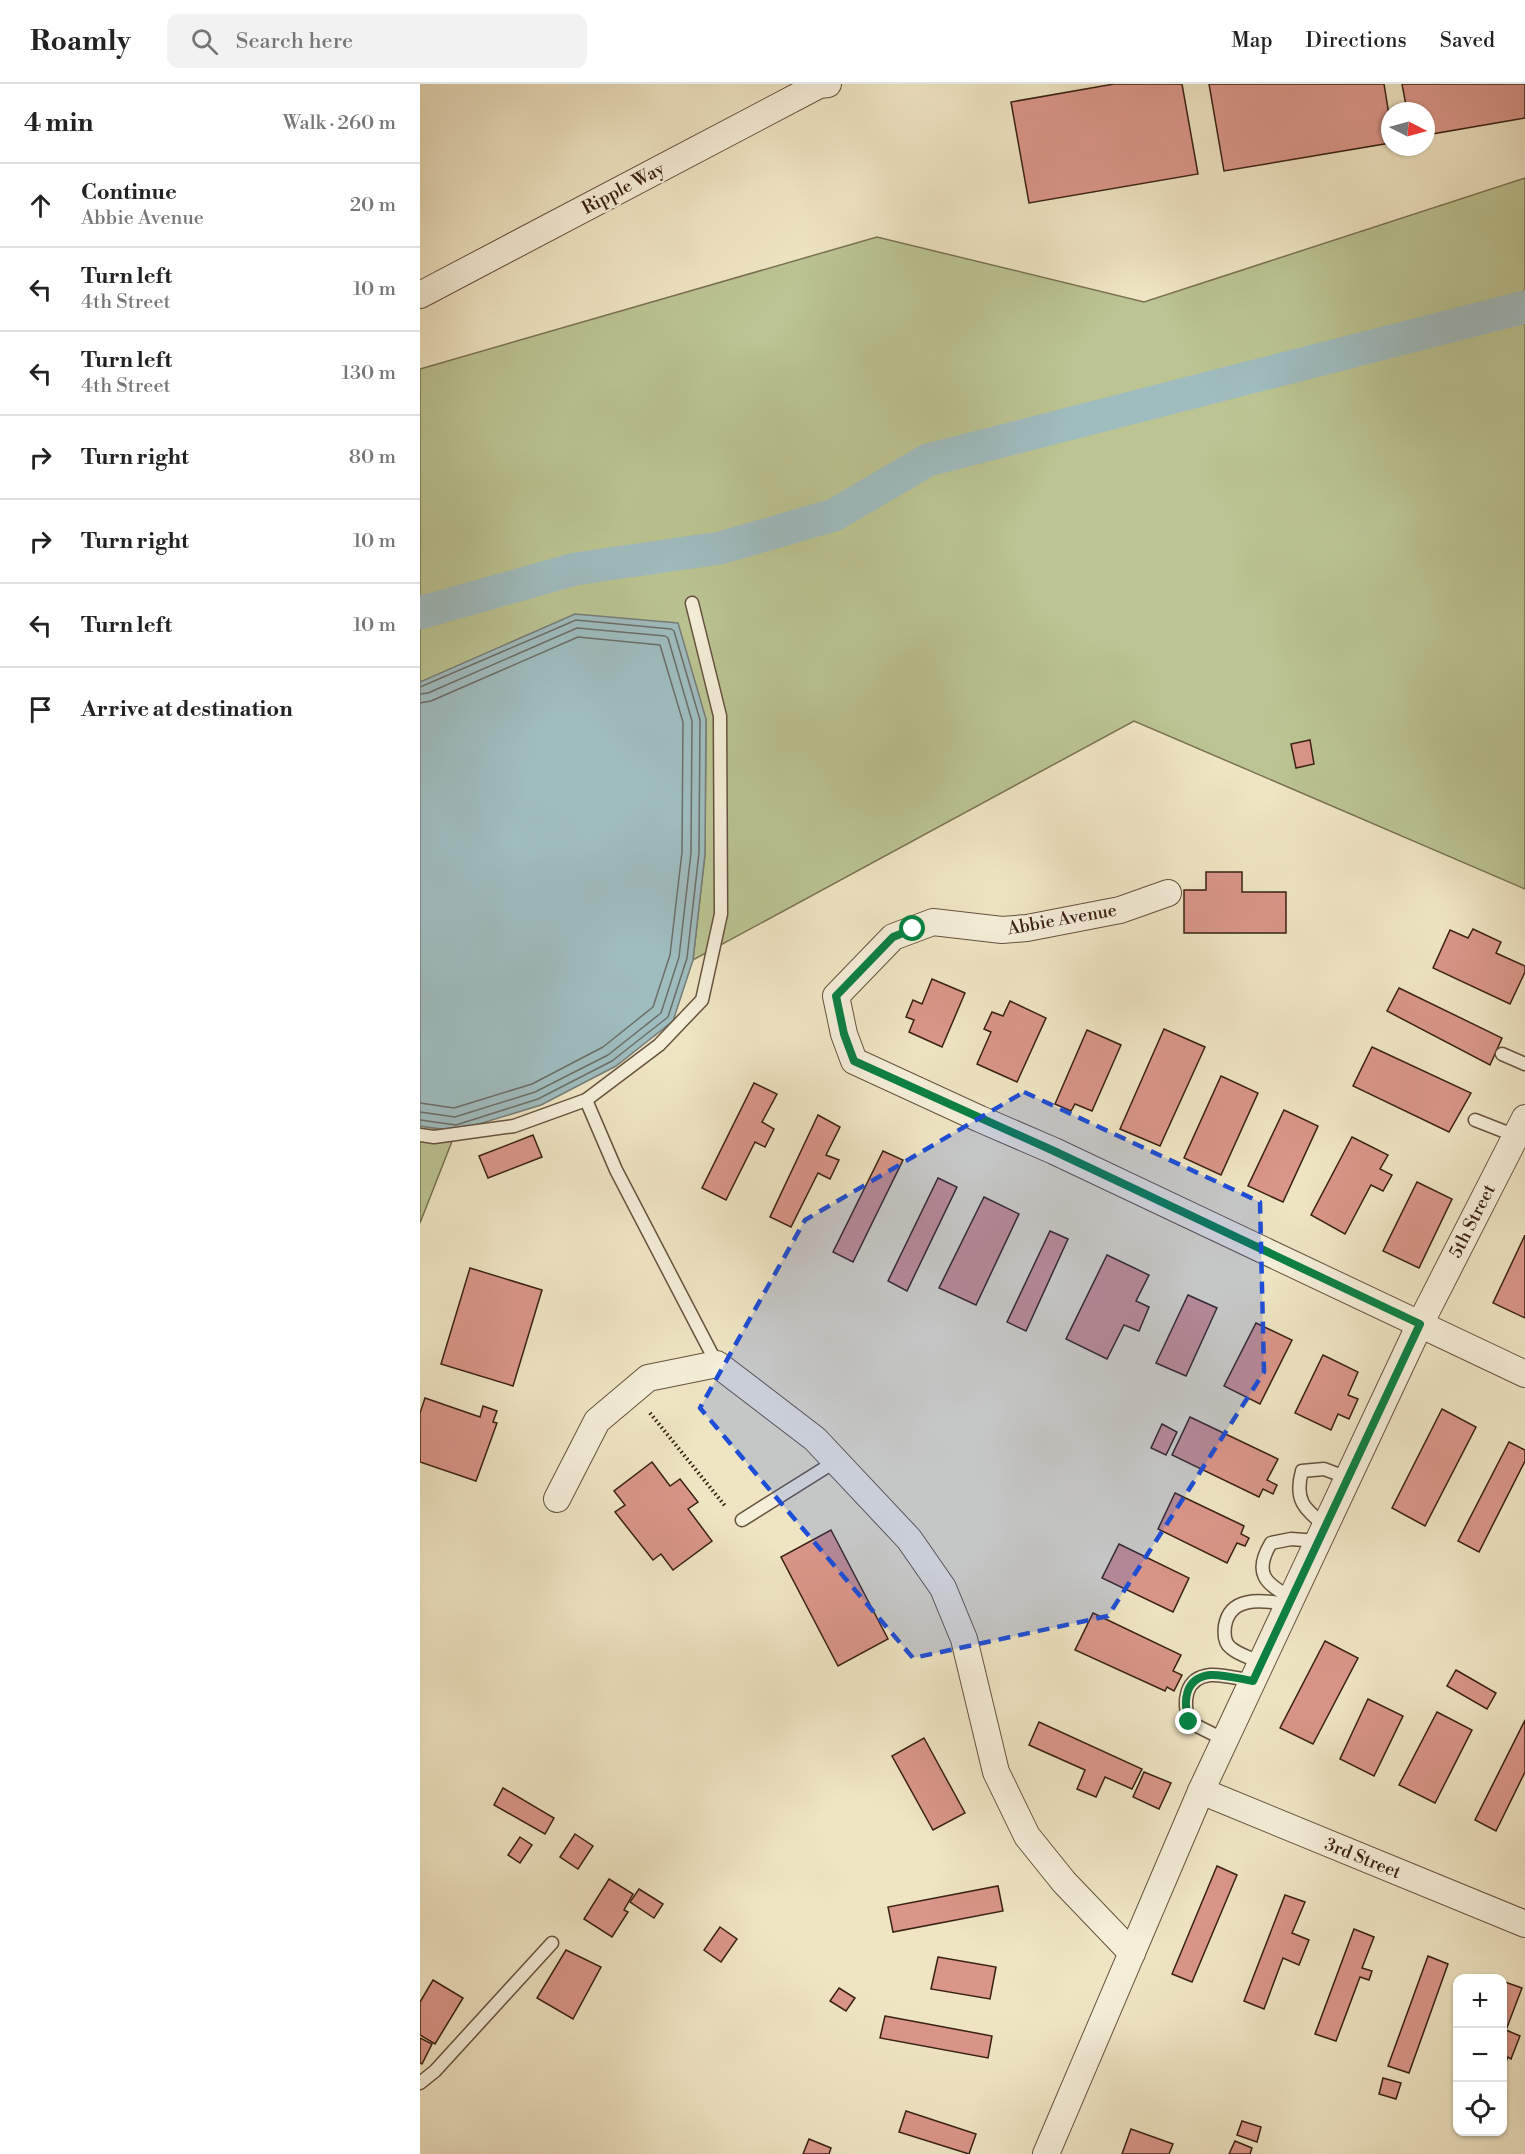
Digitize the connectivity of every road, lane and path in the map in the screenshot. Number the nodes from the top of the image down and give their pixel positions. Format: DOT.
graph roads {
  1 [pos="828,84"];
  2 [pos="420,295"];
  3 [pos="692,603"];
  4 [pos="1168,893"];
  5 [pos="1502,1054"];
  6 [pos="1525,1065"];
  7 [pos="586,1100"];
  8 [pos="1474,1120"];
  9 [pos="1520,1127"];
  10 [pos="420,1135"];
  11 [pos="1420,1324"];
  12 [pos="717,1364"];
  13 [pos="1525,1374"];
  14 [pos="632,1391"];
  15 [pos="836,1461"];
  16 [pos="1348,1478"];
  17 [pos="557,1499"];
  18 [pos="742,1520"];
  19 [pos="1322,1533"];
  20 [pos="1290,1601"];
  21 [pos="1257,1672"];
  22 [pos="1225,1740"];
  23 [pos="1201,1791"];
  24 [pos="1525,1924"];
  25 [pos="552,1943"];
  26 [pos="1132,1953"];
  27 [pos="420,2083"];
  28 [pos="1046,2154"];
  1 -- 2 [label="street, Ripple Way"];
  3 -- 7 [label="lane"];
  4 -- 11 [label="street, Abbie Avenue"];
  5 -- 6 [label="lane"];
  7 -- 10 [label="lane"];
  7 -- 12 [label="lane"];
  8 -- 9 [label="lane"];
  9 -- 11 [label="street, 5th Street"];
  11 -- 13 [label="street"];
  11 -- 16 [label="street, 5th Street"];
  12 -- 14 [label="street"];
  12 -- 15 [label="street"];
  14 -- 17 [label="street"];
  14 -- 18 [label="path"];
  15 -- 18 [label="lane"];
  15 -- 26 [label="street"];
  16 -- 19 [label="street, 5th Street"];
  16 -- 19 [label="lane"];
  19 -- 20 [label="street, 5th Street"];
  19 -- 20 [label="lane"];
  20 -- 21 [label="street, 5th Street"];
  20 -- 21 [label="lane"];
  21 -- 22 [label="street, 5th Street"];
  21 -- 22 [label="lane"];
  22 -- 23 [label="street, 5th Street"];
  23 -- 24 [label="street, 3rd Street"];
  23 -- 26 [label="street, 5th Street"];
  25 -- 27 [label="lane"];
  26 -- 28 [label="street, 5th Street"];
}
